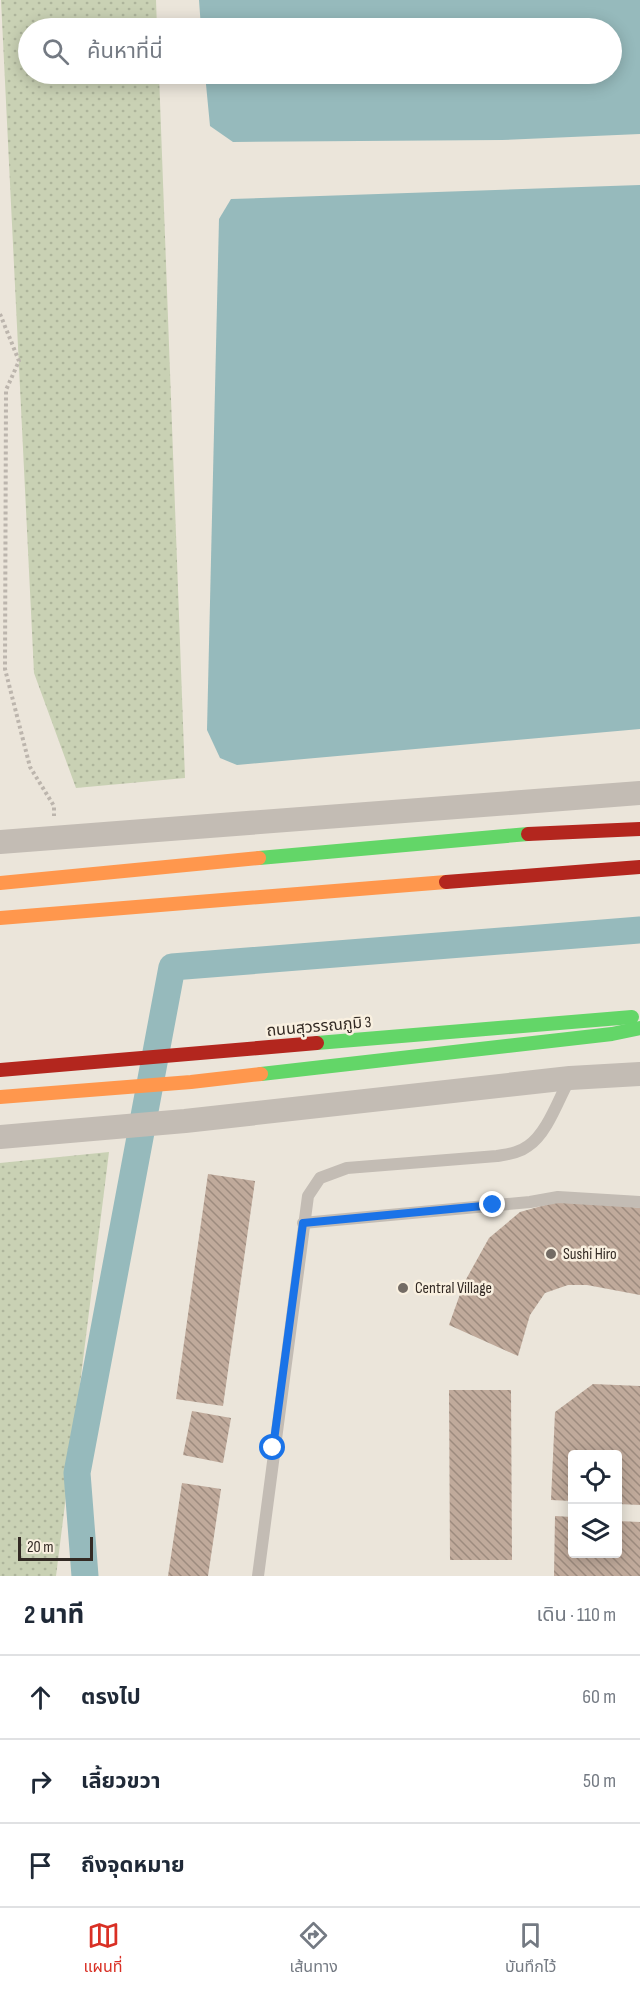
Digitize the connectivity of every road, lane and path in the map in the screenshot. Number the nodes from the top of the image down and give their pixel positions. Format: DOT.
graph roads {
  1 [pos="0,314"];
  2 [pos="640,793"];
  3 [pos="640,829"];
  4 [pos="54,838"];
  5 [pos="0,842"];
  6 [pos="640,867"];
  7 [pos="0,883"];
  8 [pos="0,918"];
  9 [pos="640,1016"];
  10 [pos="640,1028"];
  11 [pos="0,1070"];
  12 [pos="640,1074"];
  13 [pos="570,1078"];
  14 [pos="0,1097"];
  15 [pos="0,1137"];
  16 [pos="640,1202"];
  17 [pos="303,1223"];
  18 [pos="258,1576"];
  1 -- 4 [label="path"];
  2 -- 4 [label="street"];
  3 -- 7 [label="main road"];
  4 -- 5 [label="street"];
  6 -- 8 [label="main road"];
  9 -- 11 [label="main road, ถนนสุวรรณภูมิ 3"];
  10 -- 14 [label="main road"];
  12 -- 13 [label="street"];
  13 -- 15 [label="street"];
  13 -- 17 [label="lane"];
  16 -- 17 [label="lane"];
  17 -- 18 [label="lane"];
}
